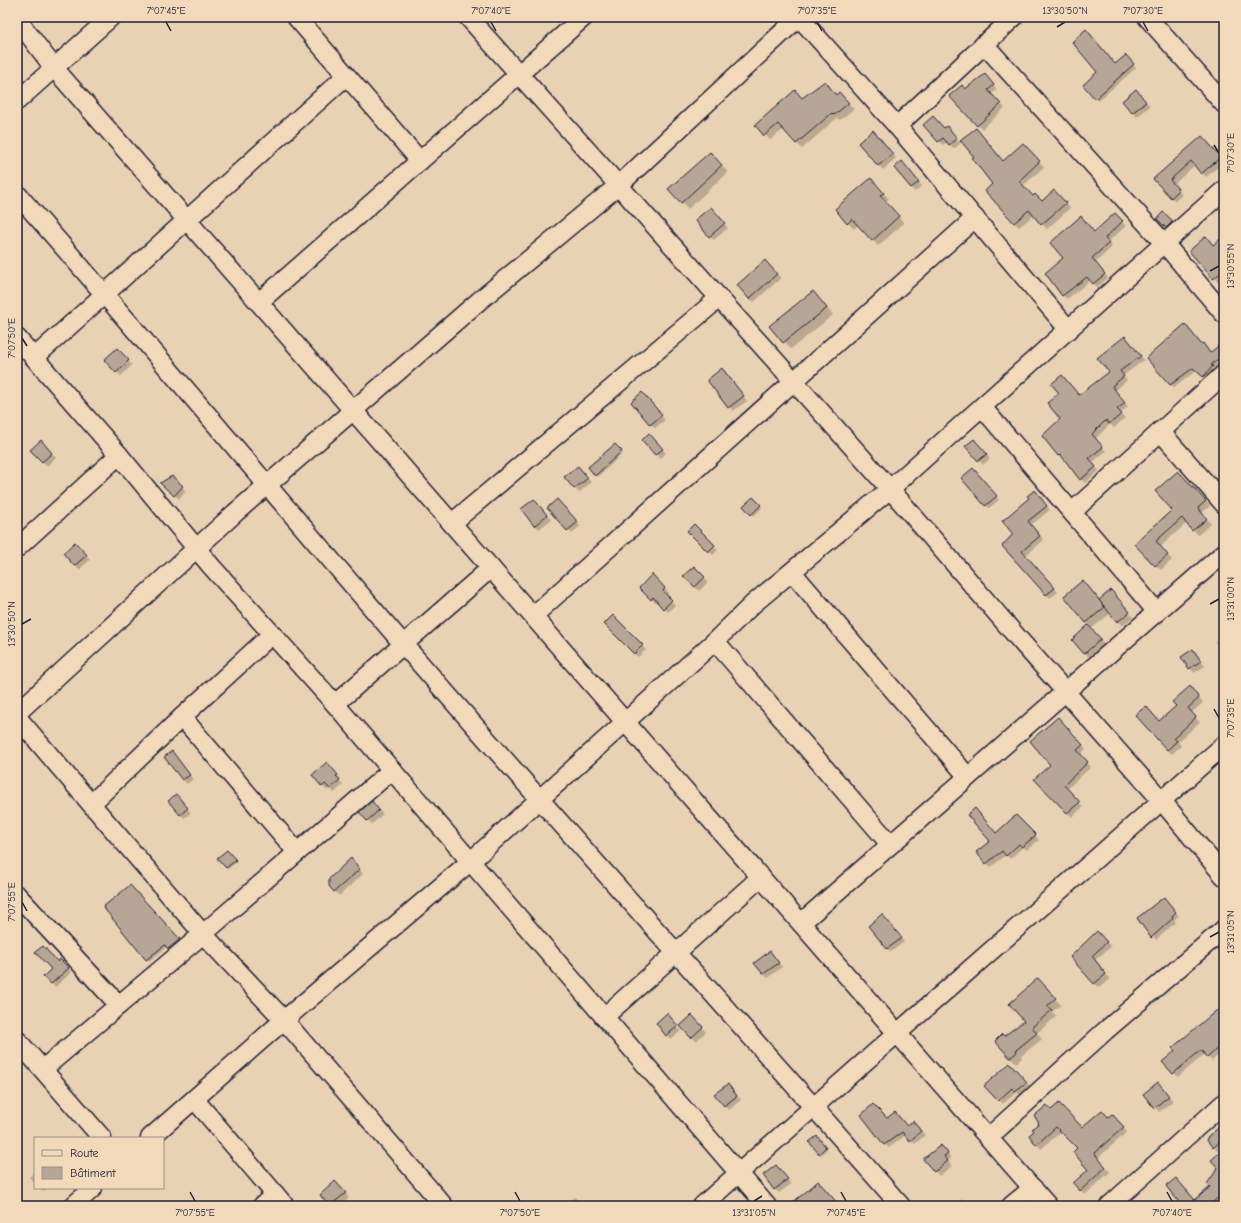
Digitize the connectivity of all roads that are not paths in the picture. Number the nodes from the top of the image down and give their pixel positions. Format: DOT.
graph roads {
  1 [pos="111,17"];
  2 [pos="296,17"];
  3 [pos="468,17"];
  4 [pos="584,17"];
  5 [pos="799,17"];
  6 [pos="1014,17"];
  7 [pos="1147,17"];
  8 [pos="17,19"];
  9 [pos="984,44"];
  10 [pos="54,68"];
  11 [pos="518,75"];
  12 [pos="346,76"];
  13 [pos="17,101"];
  14 [pos="1224,104"];
  15 [pos="897,126"];
  16 [pos="420,161"];
  17 [pos="619,185"];
  18 [pos="1224,190"];
  19 [pos="17,194"];
  20 [pos="975,218"];
  21 [pos="187,220"];
  22 [pos="1164,243"];
  23 [pos="106,294"];
  24 [pos="718,299"];
  25 [pos="259,302"];
  26 [pos="1224,314"];
  27 [pos="1069,330"];
  28 [pos="17,338"];
  29 [pos="35,357"];
  30 [pos="1224,374"];
  31 [pos="794,381"];
  32 [pos="982,408"];
  33 [pos="354,411"];
  34 [pos="1160,431"];
  35 [pos="119,455"];
  36 [pos="268,486"];
  37 [pos="890,489"];
  38 [pos="1224,504"];
  39 [pos="1072,512"];
  40 [pos="452,523"];
  41 [pos="21,538"];
  42 [pos="197,549"];
  43 [pos="1224,553"];
  44 [pos="492,568"];
  45 [pos="792,572"];
  46 [pos="1157,612"];
  47 [pos="533,616"];
  48 [pos="271,635"];
  49 [pos="715,642"];
  50 [pos="403,644"];
  51 [pos="1065,691"];
  52 [pos="335,704"];
  53 [pos="17,713"];
  54 [pos="17,717"];
  55 [pos="182,717"];
  56 [pos="625,721"];
  57 [pos="1224,745"];
  58 [pos="392,770"];
  59 [pos="968,777"];
  60 [pos="539,800"];
  61 [pos="1162,801"];
  62 [pos="91,804"];
  63 [pos="890,844"];
  64 [pos="297,852"];
  65 [pos="471,861"];
  66 [pos="1224,876"];
  67 [pos="761,877"];
  68 [pos="17,895"];
  69 [pos="802,923"];
  70 [pos="1224,929"];
  71 [pos="203,934"];
  72 [pos="676,954"];
  73 [pos="119,1005"];
  74 [pos="604,1017"];
  75 [pos="284,1020"];
  76 [pos="897,1034"];
  77 [pos="17,1040"];
  78 [pos="43,1069"];
  79 [pos="195,1100"];
  80 [pos="1224,1103"];
  81 [pos="813,1106"];
  82 [pos="101,1137"];
  83 [pos="151,1137"];
  84 [pos="988,1137"];
  85 [pos="738,1174"];
  86 [pos="1033,1188"];
  87 [pos="92,1189"];
  88 [pos="274,1202"];
  89 [pos="73,1206"];
  90 [pos="444,1206"];
  91 [pos="702,1206"];
  92 [pos="767,1206"];
  93 [pos="901,1206"];
  94 [pos="1011,1206"];
  95 [pos="1048,1206"];
  96 [pos="1109,1206"];
  1 -- 10 [label="street"];
  2 -- 12 [label="street"];
  3 -- 11 [label="street"];
  4 -- 11 [label="street"];
  5 -- 15 [label="street"];
  5 -- 17 [label="street"];
  6 -- 9 [label="street"];
  7 -- 14 [label="street"];
  8 -- 10 [label="street"];
  9 -- 15 [label="street"];
  9 -- 22 [label="street"];
  10 -- 13 [label="street"];
  10 -- 21 [label="street"];
  11 -- 16 [label="street"];
  11 -- 17 [label="street"];
  12 -- 16 [label="street"];
  12 -- 21 [label="street"];
  15 -- 20 [label="street"];
  16 -- 25 [label="street"];
  17 -- 24 [label="street"];
  17 -- 33 [label="street"];
  18 -- 22 [label="street"];
  19 -- 23 [label="street"];
  20 -- 27 [label="street"];
  20 -- 31 [label="street"];
  21 -- 23 [label="street"];
  21 -- 25 [label="street"];
  22 -- 26 [label="street"];
  22 -- 27 [label="street"];
  23 -- 29 [label="street"];
  23 -- 36 [label="street"];
  24 -- 31 [label="street"];
  24 -- 40 [label="street"];
  25 -- 33 [label="street"];
  27 -- 32 [label="street"];
  28 -- 29 [label="street"];
  29 -- 35 [label="street"];
  30 -- 34 [label="street"];
  31 -- 37 [label="street"];
  31 -- 47 [label="street"];
  32 -- 37 [label="street"];
  32 -- 39 [label="street"];
  33 -- 36 [label="street"];
  33 -- 40 [label="street"];
  34 -- 38 [label="street"];
  34 -- 39 [label="street"];
  35 -- 41 [label="street"];
  35 -- 42 [label="street"];
  36 -- 42 [label="street"];
  36 -- 50 [label="street"];
  37 -- 45 [label="street"];
  37 -- 51 [label="street"];
  39 -- 46 [label="street"];
  40 -- 44 [label="street"];
  42 -- 48 [label="street"];
  42 -- 53 [label="street"];
  43 -- 46 [label="street"];
  44 -- 47 [label="street"];
  44 -- 50 [label="street"];
  45 -- 49 [label="street"];
  45 -- 59 [label="street"];
  46 -- 51 [label="street"];
  47 -- 56 [label="street"];
  48 -- 52 [label="street"];
  48 -- 55 [label="street"];
  49 -- 56 [label="street"];
  49 -- 63 [label="street"];
  50 -- 52 [label="street"];
  50 -- 60 [label="street"];
  51 -- 59 [label="street"];
  51 -- 61 [label="street"];
  52 -- 58 [label="street"];
  54 -- 62 [label="street"];
  55 -- 62 [label="street"];
  55 -- 64 [label="street"];
  56 -- 60 [label="street"];
  56 -- 67 [label="street"];
  57 -- 61 [label="street"];
  58 -- 64 [label="street"];
  58 -- 65 [label="street"];
  59 -- 63 [label="street"];
  60 -- 65 [label="street"];
  60 -- 72 [label="street"];
  61 -- 66 [label="street"];
  61 -- 76 [label="street"];
  62 -- 71 [label="street"];
  63 -- 69 [label="street"];
  64 -- 71 [label="street"];
  65 -- 74 [label="street"];
  65 -- 75 [label="street"];
  67 -- 69 [label="street"];
  67 -- 72 [label="street"];
  68 -- 73 [label="street"];
  69 -- 76 [label="street"];
  70 -- 84 [label="street"];
  71 -- 73 [label="street"];
  71 -- 75 [label="street"];
  72 -- 74 [label="street"];
  72 -- 81 [label="street"];
  73 -- 78 [label="street"];
  74 -- 85 [label="street"];
  75 -- 79 [label="street"];
  75 -- 90 [label="street"];
  76 -- 81 [label="street"];
  76 -- 84 [label="street"];
  77 -- 78 [label="street"];
  78 -- 82 [label="street"];
  79 -- 83 [label="street"];
  79 -- 88 [label="street"];
  80 -- 96 [label="street"];
  81 -- 85 [label="street"];
  81 -- 93 [label="street"];
  84 -- 86 [label="street"];
  85 -- 91 [label="street"];
  85 -- 92 [label="street"];
  86 -- 94 [label="street"];
  86 -- 95 [label="street"];
  87 -- 89 [label="street"];
}
